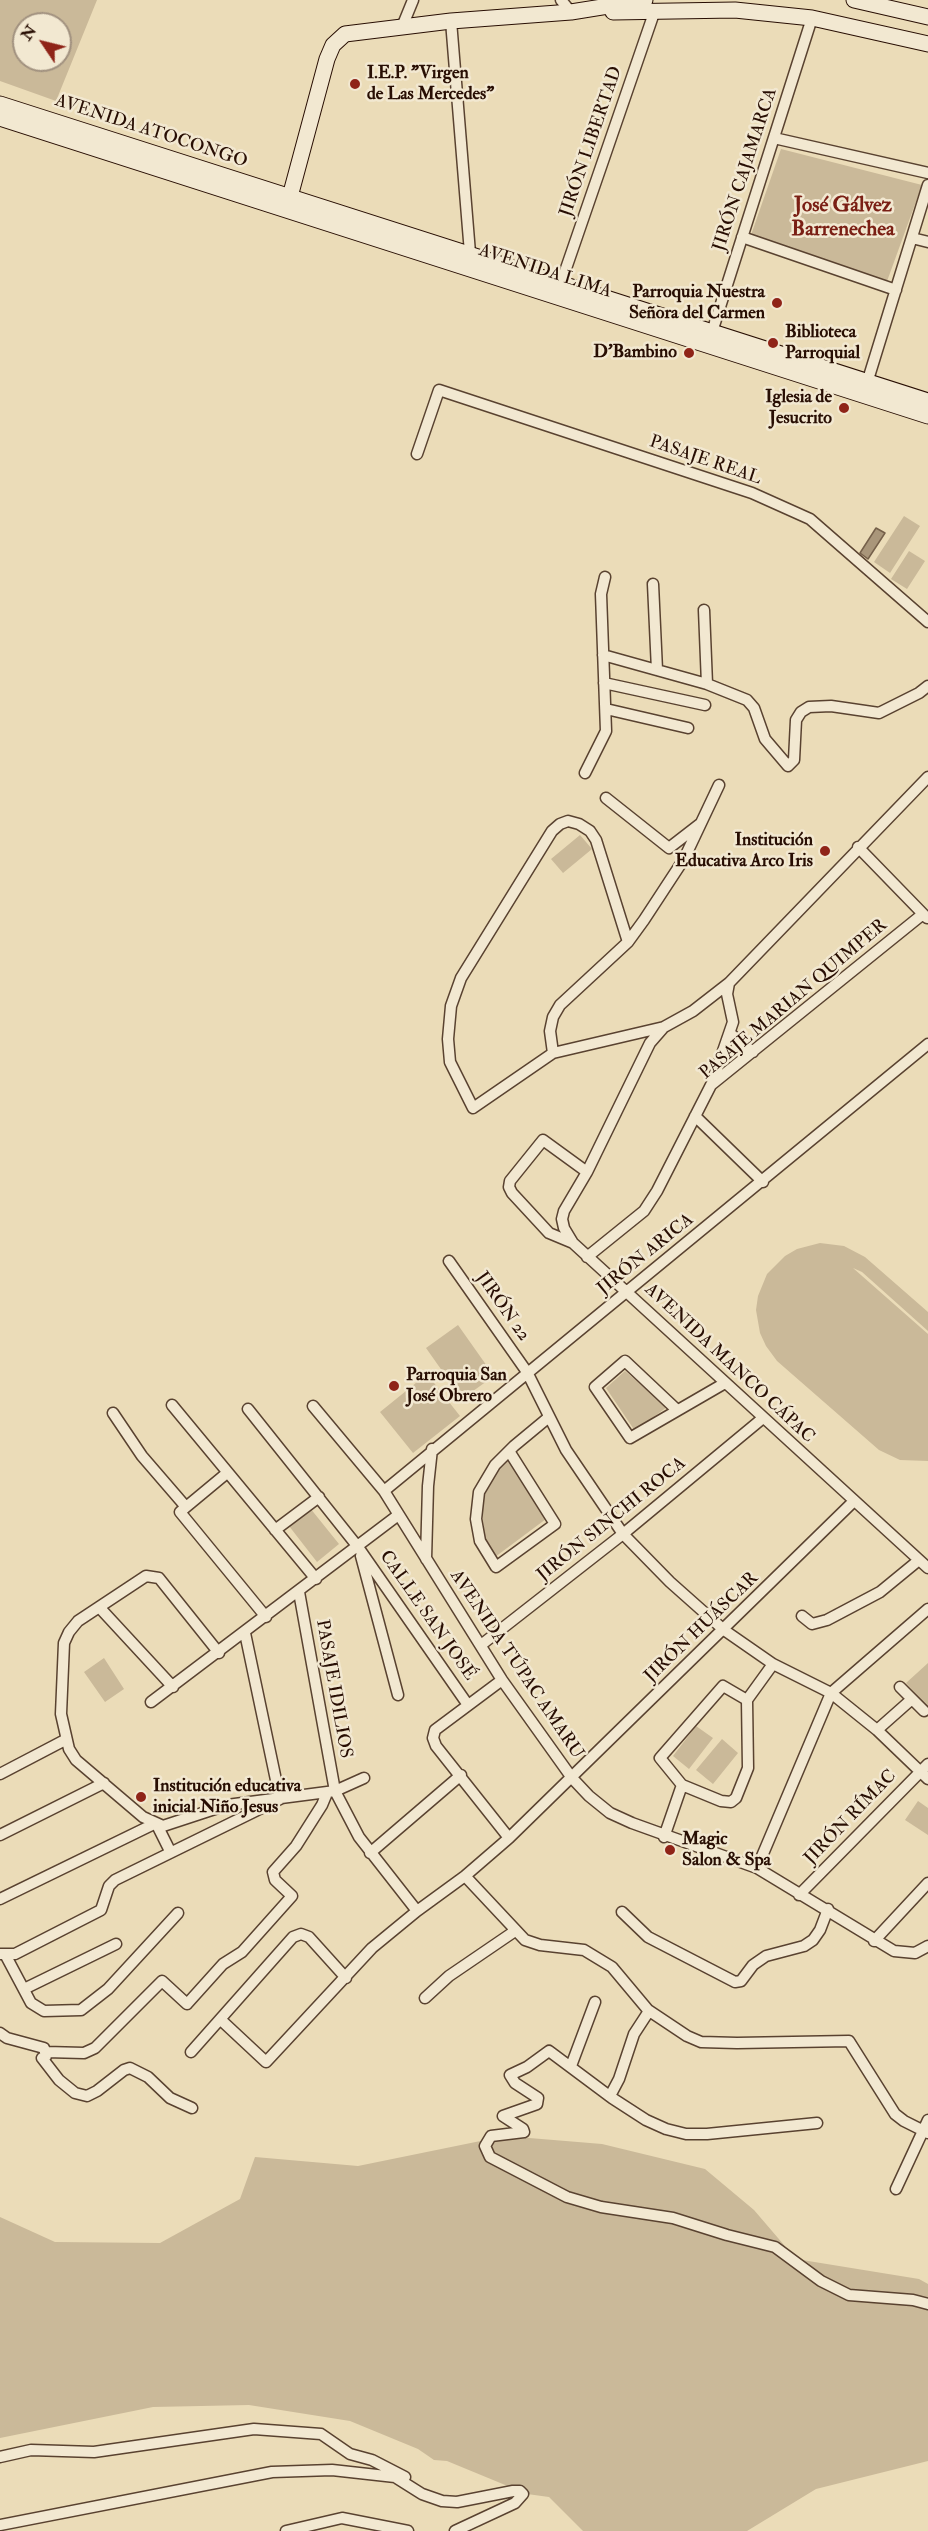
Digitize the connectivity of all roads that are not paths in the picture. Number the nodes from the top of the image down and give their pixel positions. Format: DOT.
graph roads {
  1 [pos="413,0"];
  2 [pos="645,0"];
  3 [pos="854,0"];
  4 [pos="887,3"];
  5 [pos="566,6"];
  6 [pos="654,13"];
  7 [pos="928,17"];
  8 [pos="812,18"];
  9 [pos="451,21"];
  10 [pos="402,27"];
  11 [pos="928,44"];
  12 [pos="0,104"];
  13 [pos="0,118"];
  14 [pos="774,138"];
  15 [pos="928,174"];
  16 [pos="928,185"];
  17 [pos="289,203"];
  18 [pos="742,237"];
  19 [pos="912,238"];
  20 [pos="928,242"];
  21 [pos="470,253"];
  22 [pos="561,283"];
  23 [pos="896,290"];
  24 [pos="712,332"];
  25 [pos="867,382"];
  26 [pos="928,401"];
  27 [pos="928,416"];
  28 [pos="417,454"];
  29 [pos="605,577"];
  30 [pos="653,584"];
  31 [pos="704,610"];
  32 [pos="928,622"];
  33 [pos="603,655"];
  34 [pos="657,670"];
  35 [pos="604,683"];
  36 [pos="707,684"];
  37 [pos="928,686"];
  38 [pos="705,705"];
  39 [pos="606,709"];
  40 [pos="688,728"];
  41 [pos="585,773"];
  42 [pos="928,777"];
  43 [pos="719,785"];
  44 [pos="606,798"];
  45 [pos="700,824"];
  46 [pos="858,847"];
  47 [pos="926,916"];
  48 [pos="628,942"];
  49 [pos="729,983"];
  50 [pos="664,1028"];
  51 [pos="731,1034"];
  52 [pos="928,1044"];
  53 [pos="753,1052"];
  54 [pos="553,1053"];
  55 [pos="711,1085"];
  56 [pos="695,1116"];
  57 [pos="587,1172"];
  58 [pos="763,1182"];
  59 [pos="573,1243"];
  60 [pos="587,1257"];
  61 [pos="449,1261"];
  62 [pos="627,1292"];
  63 [pos="527,1372"];
  64 [pos="724,1383"];
  65 [pos="172,1405"];
  66 [pos="313,1406"];
  67 [pos="248,1409"];
  68 [pos="677,1410"];
  69 [pos="113,1413"];
  70 [pos="549,1418"];
  71 [pos="763,1418"];
  72 [pos="432,1449"];
  73 [pos="509,1451"];
  74 [pos="228,1473"];
  75 [pos="384,1491"];
  76 [pos="319,1497"];
  77 [pos="854,1501"];
  78 [pos="186,1507"];
  79 [pos="398,1516"];
  80 [pos="275,1530"];
  81 [pos="623,1534"];
  82 [pos="358,1547"];
  83 [pos="426,1559"];
  84 [pos="919,1560"];
  85 [pos="928,1568"];
  86 [pos="316,1579"];
  87 [pos="299,1592"];
  88 [pos="99,1607"];
  89 [pos="928,1609"];
  90 [pos="802,1616"];
  91 [pos="266,1617"];
  92 [pos="724,1630"];
  93 [pos="245,1633"];
  94 [pos="481,1645"];
  95 [pos="219,1653"];
  96 [pos="773,1664"];
  97 [pos="502,1680"];
  98 [pos="173,1687"];
  99 [pos="900,1687"];
  100 [pos="831,1693"];
  101 [pos="398,1695"];
  102 [pos="912,1699"];
  103 [pos="747,1700"];
  104 [pos="151,1702"];
  105 [pos="468,1705"];
  106 [pos="924,1711"];
  107 [pos="877,1730"];
  108 [pos="65,1740"];
  109 [pos="925,1772"];
  110 [pos="0,1774"];
  111 [pos="461,1774"];
  112 [pos="364,1778"];
  113 [pos="572,1778"];
  114 [pos="104,1783"];
  115 [pos="682,1785"];
  116 [pos="331,1792"];
  117 [pos="280,1799"];
  118 [pos="156,1823"];
  119 [pos="0,1835"];
  120 [pos="664,1837"];
  121 [pos="509,1838"];
  122 [pos="170,1851"];
  123 [pos="370,1853"];
  124 [pos="757,1868"];
  125 [pos="465,1876"];
  126 [pos="928,1882"];
  127 [pos="799,1895"];
  128 [pos="0,1899"];
  129 [pos="828,1909"];
  130 [pos="417,1911"];
  131 [pos="622,1912"];
  132 [pos="178,1914"];
  133 [pos="515,1931"];
  134 [pos="874,1941"];
  135 [pos="116,1944"];
  136 [pos="928,1946"];
  137 [pos="3,1955"];
  138 [pos="346,1978"];
  139 [pos="24,1989"];
  140 [pos="425,1998"];
  141 [pos="595,2002"];
  142 [pos="650,2011"];
  143 [pos="221,2020"];
  144 [pos="0,2033"];
  145 [pos="46,2052"];
  146 [pos="190,2052"];
  147 [pos="571,2066"];
  148 [pos="610,2096"];
  149 [pos="192,2108"];
  150 [pos="817,2123"];
  151 [pos="926,2128"];
  152 [pos="896,2189"];
  153 [pos="928,2304"];
  154 [pos="0,2457"];
  155 [pos="410,2488"];
  156 [pos="0,2525"];
  157 [pos="286,2531"];
  158 [pos="408,2531"];
  159 [pos="455,2531"];
  1 -- 10 [label="street"];
  2 -- 5 [label="main road"];
  3 -- 4 [label="main road"];
  4 -- 7 [label="main road"];
  5 -- 6 [label="main road"];
  5 -- 9 [label="main road"];
  6 -- 8 [label="main road"];
  6 -- 22 [label="street, JIRÓN LIBERTAD"];
  8 -- 11 [label="main road"];
  8 -- 14 [label="street, JIRÓN CAJAMARCA"];
  9 -- 10 [label="main road"];
  9 -- 21 [label="street"];
  10 -- 17 [label="main road"];
  12 -- 17 [label="main road, AVENIDA ATOCONGO"];
  13 -- 17 [label="main road, AVENIDA ATOCONGO"];
  14 -- 15 [label="street"];
  14 -- 18 [label="street, JIRÓN CAJAMARCA"];
  16 -- 19 [label="street"];
  17 -- 21 [label="main road, AVENIDA LIMA"];
  17 -- 27 [label="main road, AVENIDA LIMA"];
  18 -- 23 [label="street"];
  18 -- 24 [label="street, JIRÓN CAJAMARCA"];
  19 -- 20 [label="street"];
  19 -- 23 [label="street"];
  21 -- 22 [label="main road, AVENIDA LIMA"];
  22 -- 24 [label="main road, AVENIDA LIMA"];
  23 -- 25 [label="street"];
  24 -- 25 [label="main road, AVENIDA LIMA"];
  25 -- 26 [label="main road, AVENIDA LIMA"];
  28 -- 32 [label="street, PASAJE REAL"];
  29 -- 33 [label="street"];
  30 -- 34 [label="street"];
  31 -- 36 [label="street"];
  33 -- 34 [label="street"];
  33 -- 35 [label="street"];
  34 -- 36 [label="street"];
  35 -- 38 [label="street"];
  35 -- 39 [label="street"];
  36 -- 37 [label="street"];
  39 -- 40 [label="street"];
  39 -- 41 [label="street"];
  42 -- 46 [label="street"];
  43 -- 45 [label="street"];
  44 -- 45 [label="street"];
  45 -- 48 [label="street"];
  46 -- 47 [label="street"];
  46 -- 49 [label="street"];
  47 -- 53 [label="street, PASAJE MARIAN QUIMPER"];
  48 -- 54 [label="street"];
  48 -- 54 [label="street"];
  49 -- 50 [label="street"];
  49 -- 51 [label="street"];
  50 -- 54 [label="street"];
  50 -- 57 [label="street"];
  51 -- 53 [label="street"];
  51 -- 55 [label="street"];
  52 -- 58 [label="street, JIRÓN ARICA"];
  53 -- 55 [label="street, PASAJE MARIAN QUIMPER"];
  55 -- 56 [label="street, PASAJE MARIAN QUIMPER"];
  56 -- 58 [label="street"];
  56 -- 60 [label="street, PASAJE MARIAN QUIMPER"];
  57 -- 59 [label="street"];
  57 -- 59 [label="street, AVENIDA MANCO CÁPAC"];
  58 -- 62 [label="street, JIRÓN ARICA"];
  59 -- 60 [label="street, AVENIDA MANCO CÁPAC"];
  60 -- 62 [label="street, AVENIDA MANCO CÁPAC"];
  61 -- 63 [label="street, JIRÓN 22"];
  62 -- 63 [label="street, JIRÓN ARICA"];
  62 -- 64 [label="street, AVENIDA MANCO CÁPAC"];
  63 -- 70 [label="street, JIRÓN 22"];
  63 -- 72 [label="street, JIRÓN ARICA"];
  64 -- 68 [label="street"];
  64 -- 71 [label="street, AVENIDA MANCO CÁPAC"];
  65 -- 74 [label="street"];
  66 -- 75 [label="street, AVENIDA TÚPAC AMARU"];
  67 -- 76 [label="street, CALLE SAN JOSÉ"];
  68 -- 68 [label="street"];
  69 -- 78 [label="street"];
  70 -- 73 [label="street"];
  70 -- 81 [label="street, JIRÓN 22"];
  71 -- 77 [label="street, AVENIDA MANCO CÁPAC"];
  71 -- 81 [label="street, JIRÓN SINCHI ROCA"];
  72 -- 75 [label="street, JIRÓN ARICA"];
  72 -- 83 [label="street"];
  73 -- 73 [label="street"];
  74 -- 78 [label="street"];
  74 -- 80 [label="street"];
  75 -- 79 [label="street, AVENIDA TÚPAC AMARU"];
  76 -- 80 [label="street"];
  76 -- 82 [label="street, CALLE SAN JOSÉ"];
  77 -- 84 [label="street, AVENIDA MANCO CÁPAC"];
  77 -- 92 [label="street, JIRÓN HUÁSCAR"];
  78 -- 91 [label="street"];
  79 -- 82 [label="street"];
  79 -- 83 [label="street, AVENIDA TÚPAC AMARU"];
  80 -- 86 [label="street"];
  81 -- 92 [label="street, JIRÓN 22"];
  81 -- 94 [label="street, JIRÓN SINCHI ROCA"];
  82 -- 86 [label="street"];
  82 -- 101 [label="street"];
  82 -- 105 [label="street, CALLE SAN JOSÉ"];
  83 -- 94 [label="street, AVENIDA TÚPAC AMARU"];
  84 -- 85 [label="street, AVENIDA MANCO CÁPAC"];
  84 -- 90 [label="street"];
  86 -- 87 [label="street"];
  87 -- 91 [label="street"];
  87 -- 116 [label="street, PASAJE IDILIOS"];
  88 -- 95 [label="street"];
  88 -- 98 [label="street"];
  88 -- 108 [label="street"];
  89 -- 100 [label="street"];
  91 -- 93 [label="street"];
  92 -- 96 [label="street, JIRÓN 22"];
  92 -- 113 [label="street, JIRÓN HUÁSCAR"];
  93 -- 95 [label="street"];
  93 -- 117 [label="street"];
  94 -- 97 [label="street, AVENIDA TÚPAC AMARU"];
  95 -- 98 [label="street"];
  96 -- 100 [label="street, JIRÓN 22"];
  96 -- 103 [label="street"];
  97 -- 105 [label="street"];
  97 -- 113 [label="street, AVENIDA TÚPAC AMARU"];
  98 -- 104 [label="street"];
  99 -- 102 [label="street"];
  100 -- 107 [label="street, JIRÓN 22"];
  100 -- 124 [label="street"];
  102 -- 106 [label="street"];
  102 -- 107 [label="street"];
  103 -- 115 [label="street"];
  103 -- 115 [label="street"];
  105 -- 111 [label="street"];
  107 -- 109 [label="street, JIRÓN 22"];
  108 -- 110 [label="street"];
  108 -- 114 [label="street"];
  109 -- 127 [label="street, JIRÓN RÍMAC"];
  111 -- 121 [label="street"];
  111 -- 123 [label="street"];
  112 -- 116 [label="street"];
  113 -- 120 [label="street, AVENIDA TÚPAC AMARU"];
  113 -- 121 [label="street, JIRÓN HUÁSCAR"];
  114 -- 118 [label="street"];
  114 -- 119 [label="street"];
  115 -- 120 [label="street"];
  116 -- 117 [label="street"];
  116 -- 123 [label="street, PASAJE IDILIOS"];
  116 -- 145 [label="street"];
  117 -- 118 [label="street"];
  117 -- 122 [label="street"];
  118 -- 122 [label="street"];
  118 -- 128 [label="street"];
  120 -- 124 [label="street, AVENIDA TÚPAC AMARU"];
  121 -- 125 [label="street, JIRÓN HUÁSCAR"];
  122 -- 137 [label="street"];
  123 -- 130 [label="street, PASAJE IDILIOS"];
  124 -- 127 [label="street, AVENIDA TÚPAC AMARU"];
  125 -- 130 [label="street, JIRÓN HUÁSCAR"];
  125 -- 133 [label="street"];
  126 -- 134 [label="street"];
  127 -- 129 [label="street, AVENIDA TÚPAC AMARU"];
  129 -- 131 [label="street"];
  129 -- 134 [label="street, AVENIDA TÚPAC AMARU"];
  130 -- 138 [label="street, JIRÓN HUÁSCAR"];
  132 -- 139 [label="street"];
  133 -- 140 [label="street"];
  133 -- 142 [label="street"];
  134 -- 136 [label="street, AVENIDA TÚPAC AMARU"];
  135 -- 139 [label="street"];
  137 -- 139 [label="street"];
  138 -- 143 [label="street, JIRÓN HUÁSCAR"];
  138 -- 143 [label="street"];
  141 -- 147 [label="street"];
  142 -- 148 [label="street"];
  142 -- 151 [label="street"];
  143 -- 146 [label="street"];
  144 -- 145 [label="street"];
  145 -- 149 [label="street"];
  147 -- 148 [label="street"];
  147 -- 153 [label="street"];
  148 -- 150 [label="street"];
  151 -- 152 [label="street"];
  154 -- 155 [label="street"];
  155 -- 156 [label="street"];
  155 -- 159 [label="street"];
  157 -- 158 [label="street"];
}
